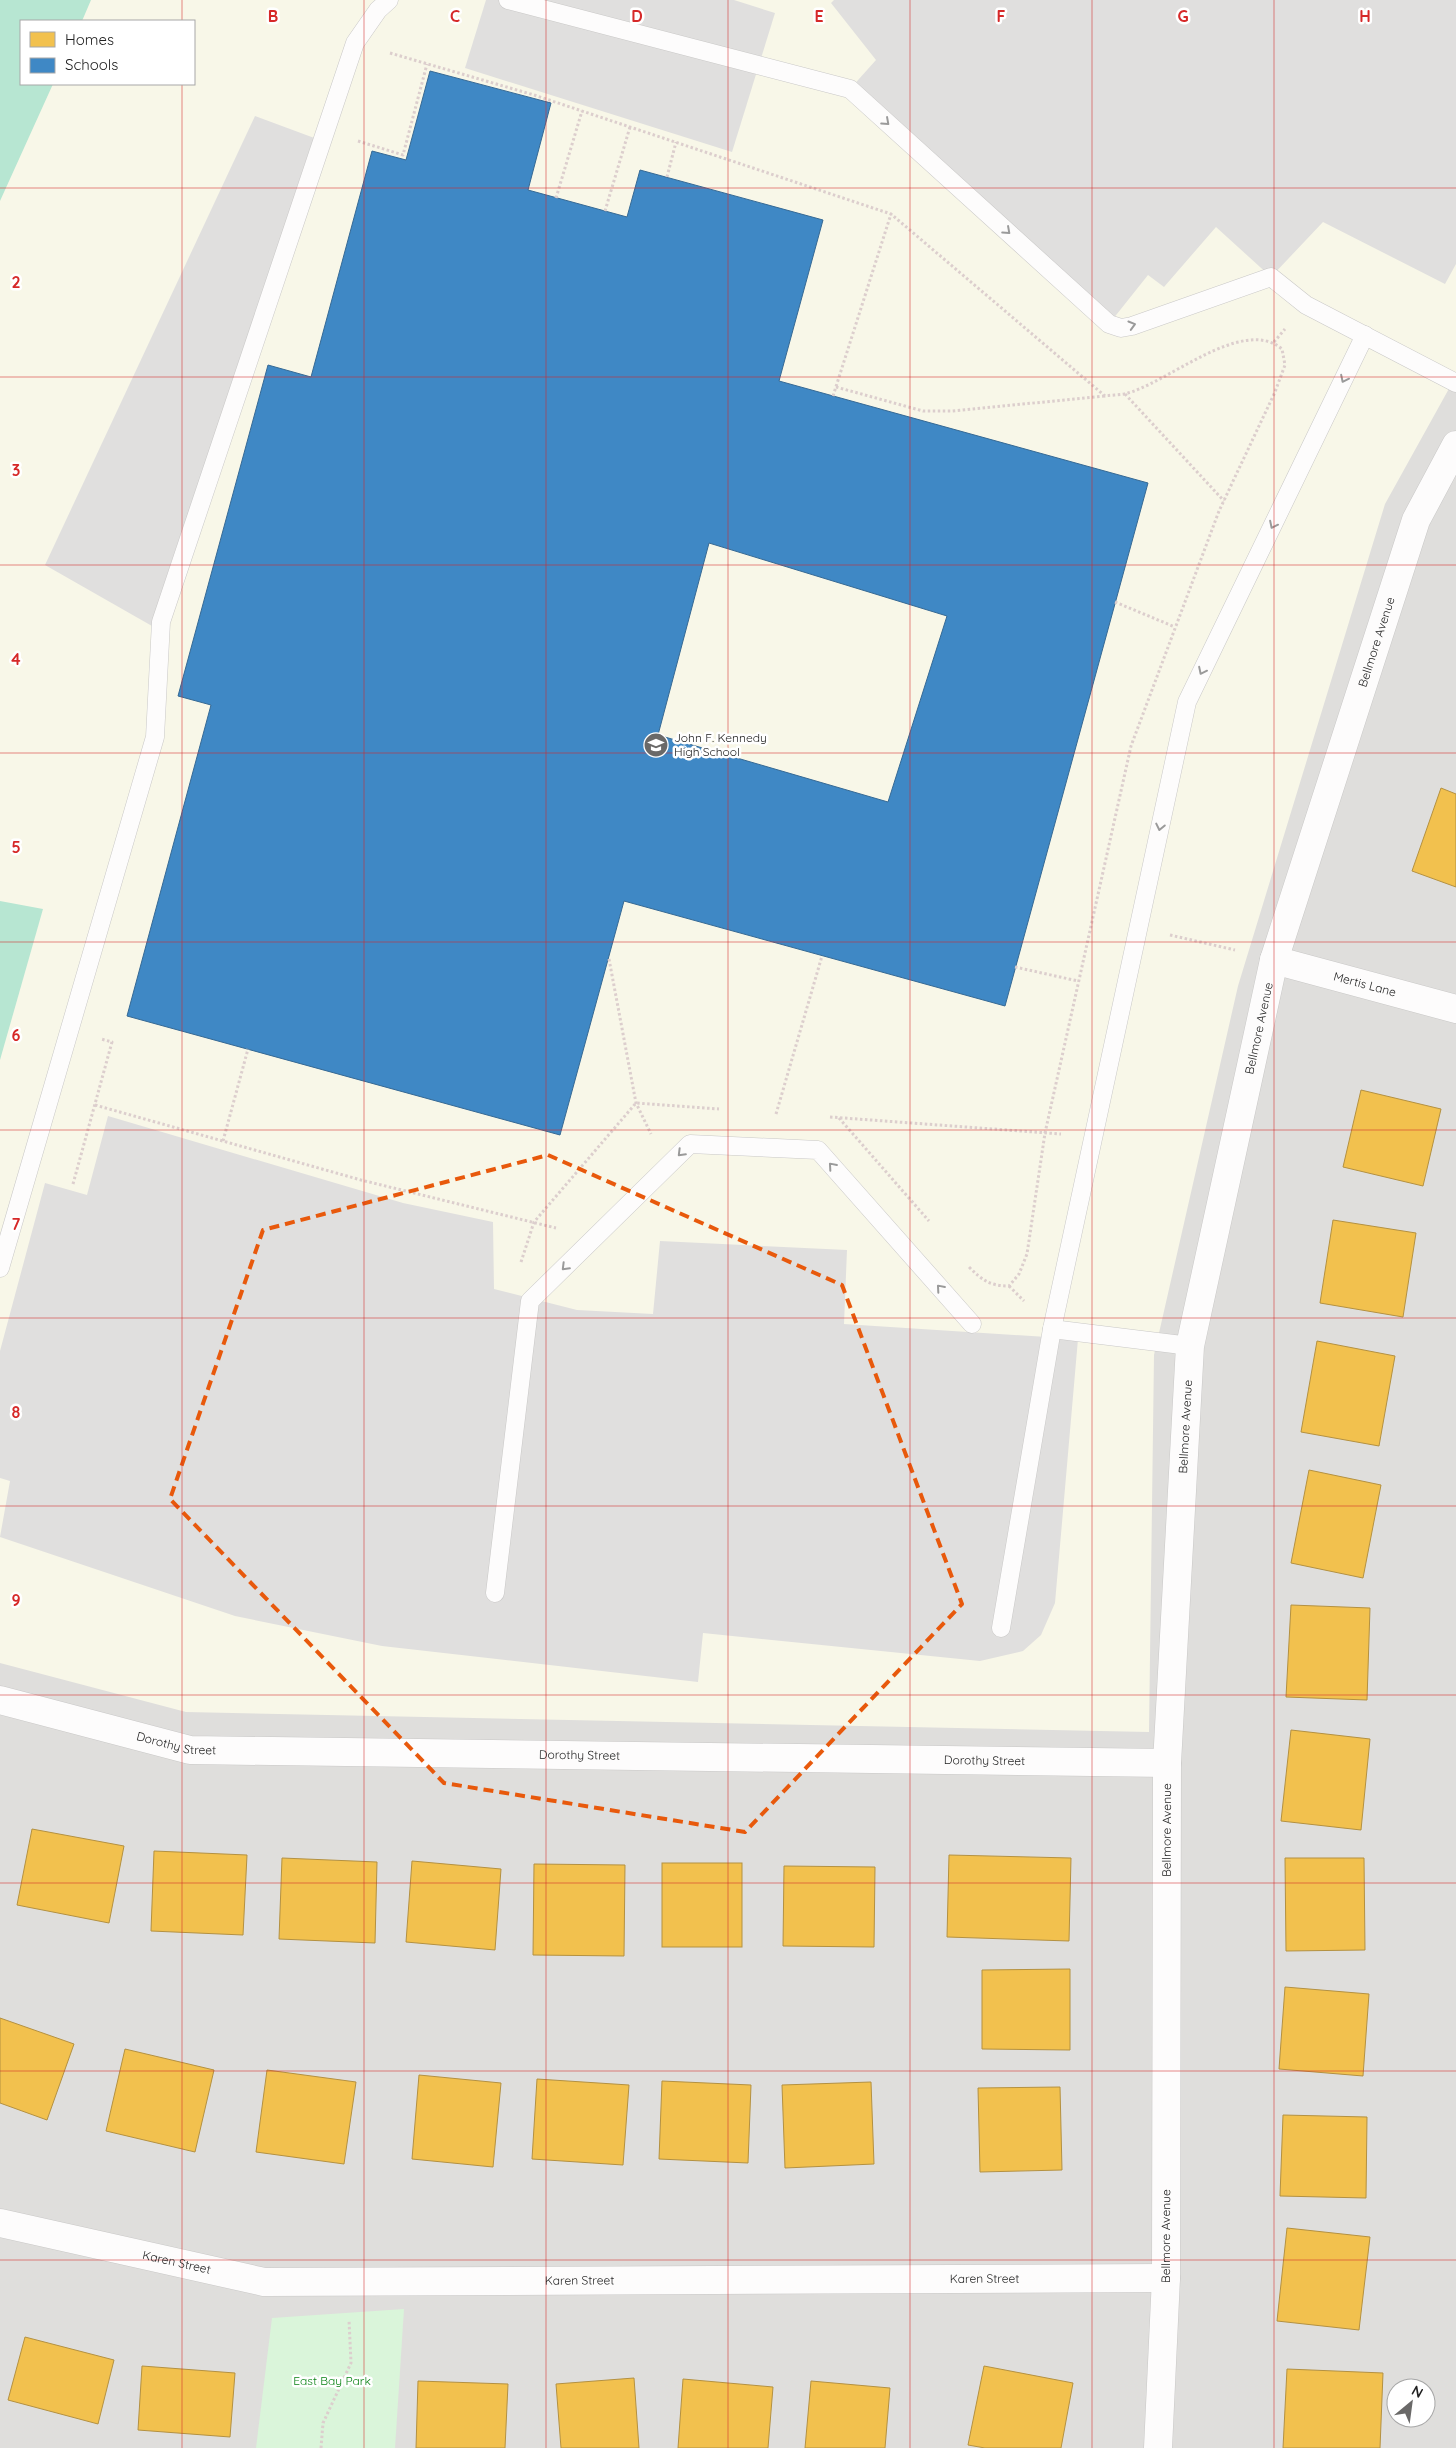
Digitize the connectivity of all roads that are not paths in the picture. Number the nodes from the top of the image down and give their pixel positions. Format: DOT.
graph roads {
  1 [pos="389,0"];
  2 [pos="508,0"];
  3 [pos="1365,335"];
  4 [pos="1456,382"];
  5 [pos="1456,445"];
  6 [pos="1274,960"];
  7 [pos="1456,1009"];
  8 [pos="0,1268"];
  9 [pos="972,1324"];
  10 [pos="1052,1329"];
  11 [pos="1190,1346"];
  12 [pos="495,1592"];
  13 [pos="1001,1628"];
  14 [pos="0,1700"];
  15 [pos="1167,1763"];
  16 [pos="0,2223"];
  17 [pos="1166,2278"];
  18 [pos="1158,2448"];
  1 -- 8 [label="lane"];
  2 -- 3 [label="lane, one-way"];
  3 -- 4 [label="lane"];
  3 -- 10 [label="lane, one-way"];
  5 -- 6 [label="street, Bellmore Avenue"];
  6 -- 7 [label="street, Mertis Lane"];
  6 -- 11 [label="street, Bellmore Avenue"];
  9 -- 12 [label="lane, one-way"];
  10 -- 11 [label="lane"];
  10 -- 13 [label="lane"];
  11 -- 15 [label="street, Bellmore Avenue"];
  14 -- 15 [label="street, Dorothy Street"];
  15 -- 17 [label="street, Bellmore Avenue"];
  16 -- 17 [label="street, Karen Street"];
  17 -- 18 [label="street, Bellmore Avenue"];
}
